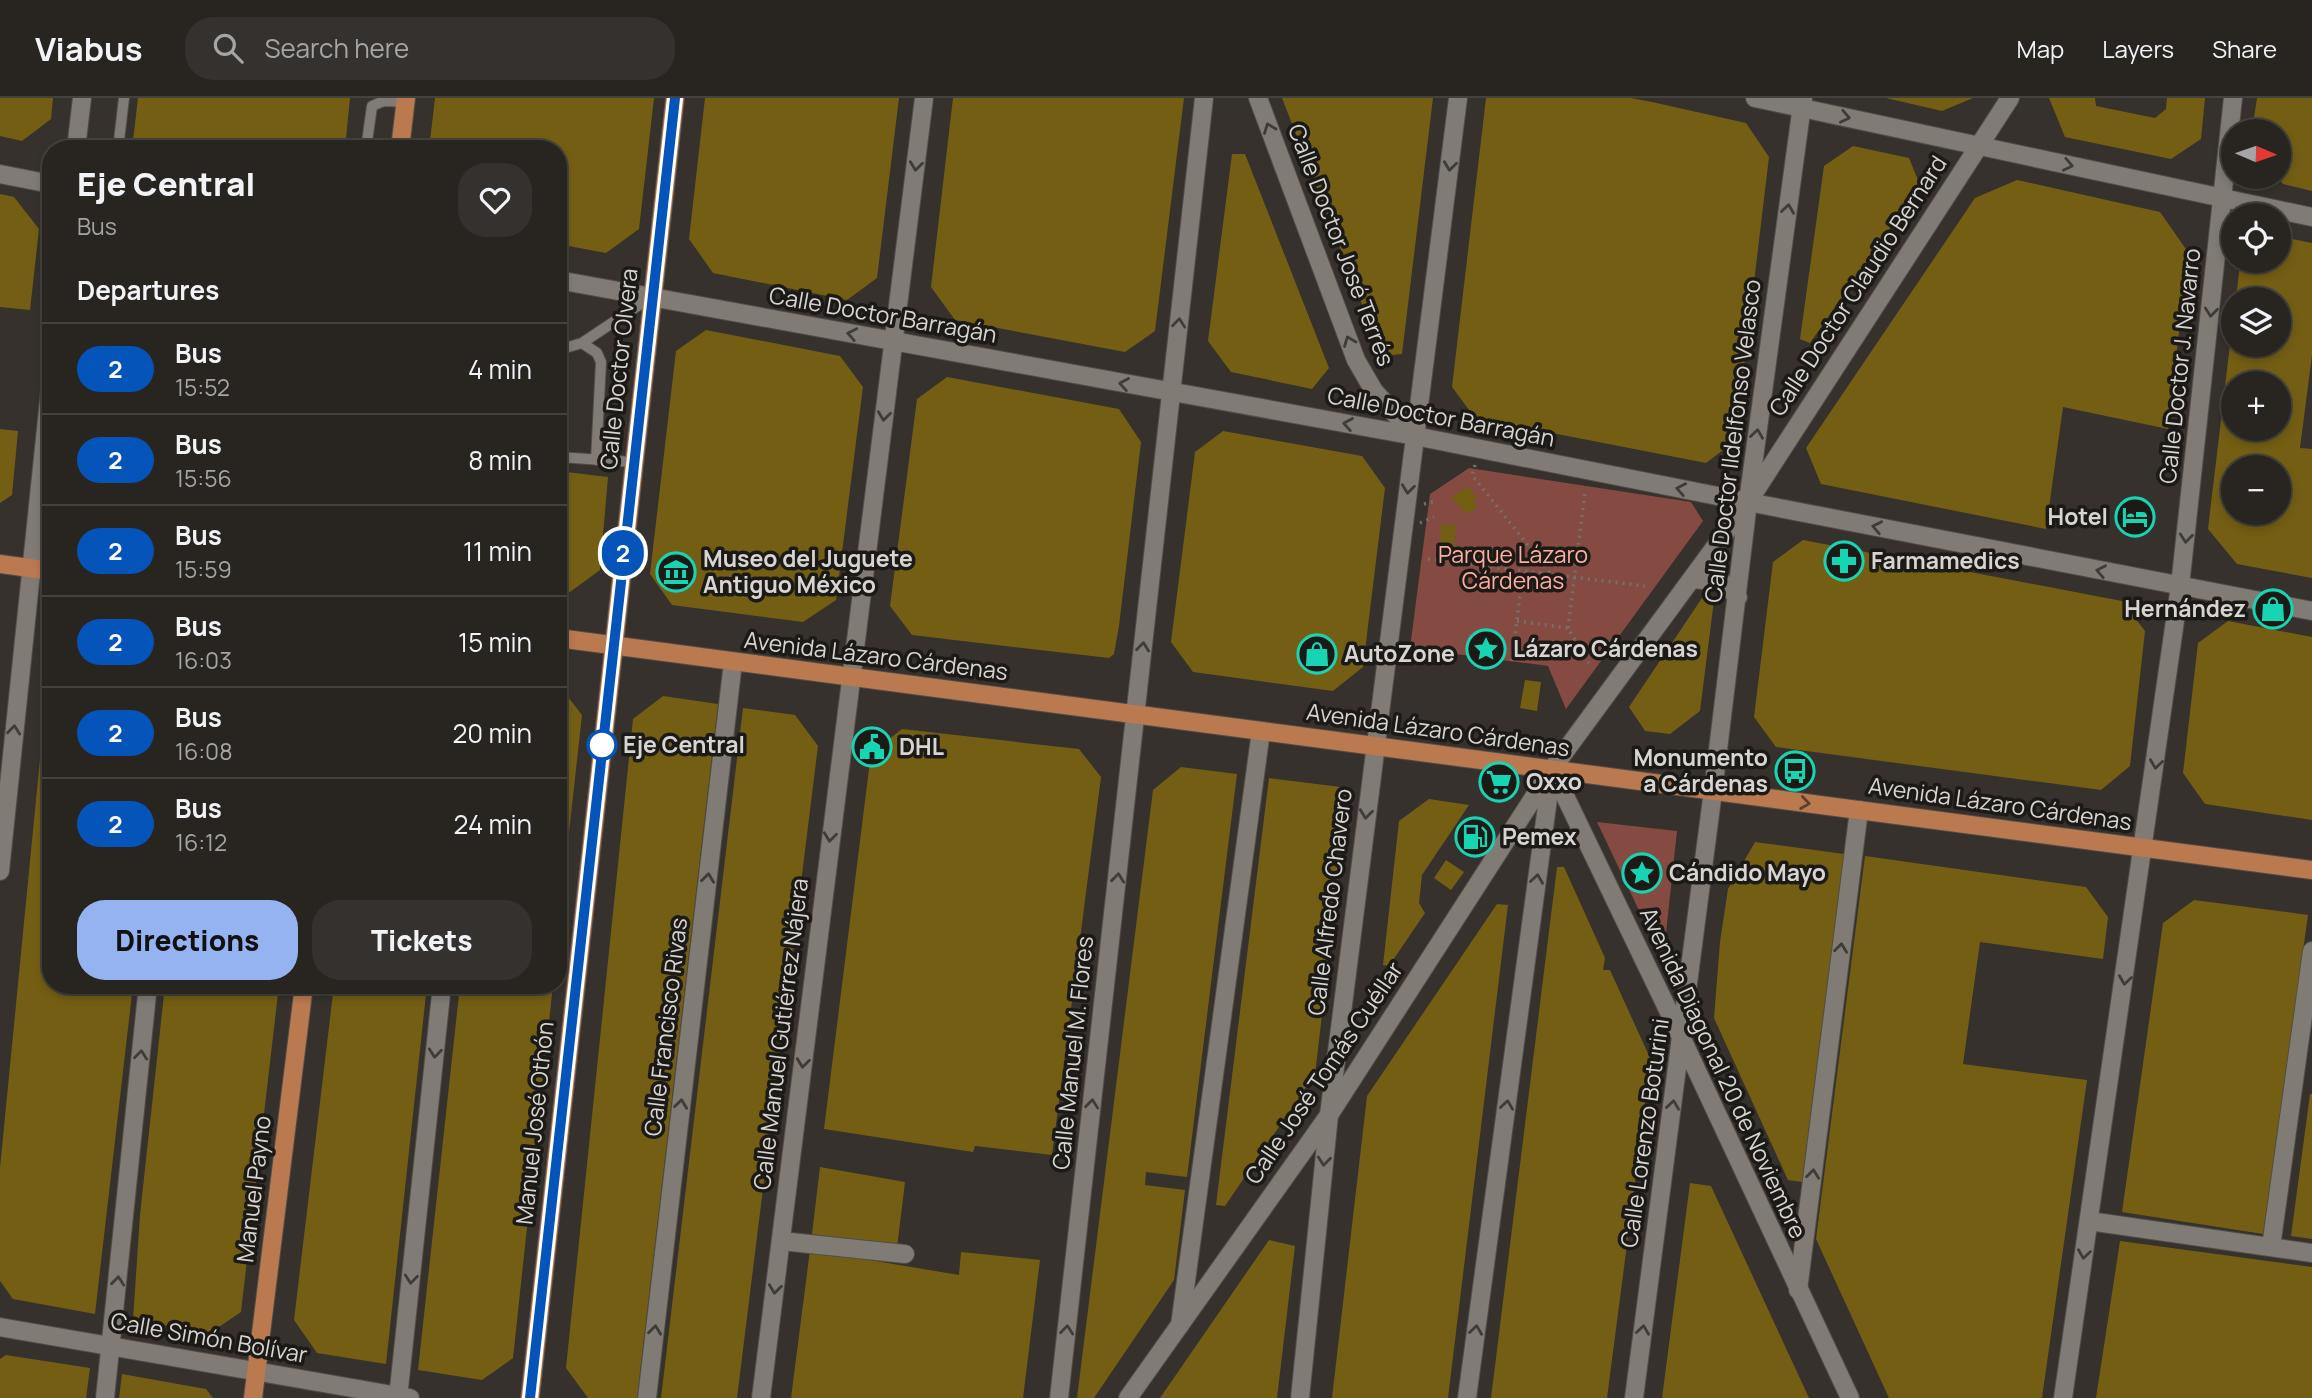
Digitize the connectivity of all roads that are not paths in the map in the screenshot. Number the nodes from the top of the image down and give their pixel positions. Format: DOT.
graph roads {
  1 [pos="82,98"];
  2 [pos="124,98"];
  3 [pos="675,98"];
  4 [pos="924,98"];
  5 [pos="1204,98"];
  6 [pos="1258,98"];
  7 [pos="1458,98"];
  8 [pos="1755,98"];
  9 [pos="2010,98"];
  10 [pos="2233,98"];
  11 [pos="405,100"];
  12 [pos="1803,103"];
  13 [pos="77,140"];
  14 [pos="119,140"];
  15 [pos="367,140"];
  16 [pos="401,140"];
  17 [pos="1977,146"];
  18 [pos="0,174"];
  19 [pos="42,182"];
  20 [pos="2223,198"];
  21 [pos="2312,217"];
  22 [pos="567,282"];
  23 [pos="652,297"];
  24 [pos="893,342"];
  25 [pos="582,344"];
  26 [pos="567,348"];
  27 [pos="1172,393"];
  28 [pos="1415,436"];
  29 [pos="567,458"];
  30 [pos="596,460"];
  31 [pos="633,462"];
  32 [pos="42,466"];
  33 [pos="1748,502"];
  34 [pos="0,564"];
  35 [pos="31,568"];
  36 [pos="42,569"];
  37 [pos="1693,579"];
  38 [pos="2180,586"];
  39 [pos="1738,597"];
  40 [pos="2312,611"];
  41 [pos="567,639"];
  42 [pos="612,645"];
  43 [pos="733,662"];
  44 [pos="850,677"];
  45 [pos="1136,714"];
  46 [pos="1261,731"];
  47 [pos="1374,746"];
  48 [pos="1552,769"];
  49 [pos="1713,791"];
  50 [pos="1859,810"];
  51 [pos="2144,848"];
  52 [pos="2312,870"];
  53 [pos="0,871"];
  54 [pos="2312,951"];
  55 [pos="147,994"];
  56 [pos="303,994"];
  57 [pos="441,994"];
  58 [pos="1682,1039"];
  59 [pos="1329,1115"];
  60 [pos="2089,1221"];
  61 [pos="781,1241"];
  62 [pos="2271,1247"];
  63 [pos="905,1254"];
  64 [pos="2312,1254"];
  65 [pos="1798,1290"];
  66 [pos="1180,1325"];
  67 [pos="0,1327"];
  68 [pos="111,1347"];
  69 [pos="256,1371"];
  70 [pos="402,1397"];
  71 [pos="105,1398"];
  72 [pos="253,1398"];
  73 [pos="530,1398"];
  74 [pos="647,1398"];
  75 [pos="761,1398"];
  76 [pos="1059,1398"];
  77 [pos="1128,1398"];
  78 [pos="1300,1398"];
  79 [pos="1467,1398"];
  80 [pos="1634,1398"];
  81 [pos="1850,1398"];
  82 [pos="2063,1398"];
  1 -- 13 [label="street"];
  2 -- 14 [label="lane"];
  3 -- 23 [label="main road, Calle Doctor Olvera"];
  4 -- 24 [label="street, Calle Manuel Gutiérrez Nájera, one-way"];
  27 -- 5 [label="street, Calle Manuel M. Flores, one-way"];
  28 -- 6 [label="street, Calle Doctor José Terrés, one-way"];
  7 -- 28 [label="street, Calle Alfredo Chavero, one-way"];
  8 -- 12 [label="street"];
  9 -- 17 [label="street, Calle Doctor Claudio Bernard"];
  10 -- 20 [label="street, Calle Doctor J. Navarro"];
  11 -- 15 [label="lane"];
  11 -- 16 [label="main road"];
  12 -- 17 [label="street, one-way"];
  33 -- 12 [label="street, Calle Doctor Ildelfonso Velasco, one-way"];
  17 -- 20 [label="street, one-way"];
  17 -- 33 [label="street, Calle Doctor Claudio Bernard"];
  18 -- 19 [label="street"];
  20 -- 21 [label="street"];
  20 -- 38 [label="street, Calle Doctor J. Navarro, one-way"];
  22 -- 23 [label="street, Calle Doctor Barragán"];
  24 -- 23 [label="street, Calle Doctor Barragán, one-way"];
  23 -- 25 [label="lane"];
  23 -- 31 [label="main road, Calle Doctor Olvera"];
  27 -- 24 [label="street, Calle Doctor Barragán, one-way"];
  24 -- 44 [label="street, Calle Manuel Gutiérrez Nájera, one-way"];
  25 -- 26 [label="lane"];
  25 -- 30 [label="lane"];
  28 -- 27 [label="street, Calle Doctor Barragán, one-way"];
  45 -- 27 [label="street, Calle Manuel M. Flores, one-way"];
  33 -- 28 [label="street, Calle Doctor Barragán, one-way"];
  28 -- 47 [label="street, Calle Alfredo Chavero, one-way"];
  29 -- 30 [label="lane"];
  30 -- 31 [label="lane"];
  31 -- 42 [label="main road, Calle Doctor Olvera"];
  32 -- 35 [label="street"];
  33 -- 37 [label="street, Calle Doctor Claudio Bernard"];
  38 -- 33 [label="street, Calle Doctor Barragán, one-way"];
  33 -- 39 [label="street, Calle Doctor Ildelfonso Velasco"];
  34 -- 35 [label="main road"];
  35 -- 36 [label="main road"];
  53 -- 35 [label="street, one-way"];
  37 -- 39 [label="street"];
  37 -- 48 [label="street, Calle José Tomás Cuéllar"];
  38 -- 40 [label="street, Calle Doctor Barragán"];
  38 -- 51 [label="street, Calle Doctor J. Navarro, one-way"];
  39 -- 49 [label="street, Calle Doctor Ildelfonso Velasco"];
  41 -- 42 [label="main road, Avenida Lázaro Cárdenas"];
  42 -- 43 [label="main road, Avenida Lázaro Cárdenas"];
  42 -- 73 [label="main road, Manuel José Othón"];
  43 -- 44 [label="main road, Avenida Lázaro Cárdenas"];
  74 -- 43 [label="street, Calle Francisco Rivas, one-way"];
  44 -- 45 [label="main road, Avenida Lázaro Cárdenas"];
  44 -- 61 [label="street, Calle Manuel Gutiérrez Nájera, one-way"];
  45 -- 46 [label="main road, Avenida Lázaro Cárdenas"];
  76 -- 45 [label="street, Calle Manuel M. Flores, one-way"];
  46 -- 47 [label="main road, Avenida Lázaro Cárdenas"];
  46 -- 66 [label="street"];
  47 -- 48 [label="main road, Avenida Lázaro Cárdenas"];
  47 -- 59 [label="street, Calle Alfredo Chavero, one-way"];
  48 -- 49 [label="main road, Avenida Lázaro Cárdenas"];
  48 -- 58 [label="street, Avenida Diagonal 20 de Noviembre"];
  48 -- 59 [label="street, Calle José Tomás Cuéllar"];
  79 -- 48 [label="street, one-way"];
  49 -- 50 [label="main road, Avenida Lázaro Cárdenas, one-way"];
  49 -- 58 [label="street, Calle Lorenzo Boturini"];
  50 -- 51 [label="main road, Avenida Lázaro Cárdenas"];
  65 -- 50 [label="street, one-way"];
  51 -- 52 [label="main road, Avenida Lázaro Cárdenas"];
  51 -- 60 [label="street, Calle Doctor J. Navarro, one-way"];
  54 -- 62 [label="street"];
  68 -- 55 [label="street, one-way"];
  56 -- 69 [label="main road, Manuel Payno"];
  57 -- 70 [label="street, one-way"];
  58 -- 65 [label="street, Avenida Diagonal 20 de Noviembre"];
  80 -- 58 [label="street, Calle Lorenzo Boturini, one-way"];
  59 -- 66 [label="street, Calle José Tomás Cuéllar"];
  59 -- 78 [label="street, Calle Alfredo Chavero, one-way"];
  60 -- 62 [label="street"];
  60 -- 82 [label="street, Calle Doctor J. Navarro, one-way"];
  61 -- 63 [label="street"];
  61 -- 75 [label="street, Calle Manuel Gutiérrez Nájera, one-way"];
  62 -- 64 [label="street"];
  65 -- 81 [label="street, Avenida Diagonal 20 de Noviembre"];
  66 -- 77 [label="street, Calle José Tomás Cuéllar"];
  67 -- 68 [label="street, Calle Simón Bolívar"];
  68 -- 69 [label="street, Calle Simón Bolívar"];
  68 -- 71 [label="street"];
  69 -- 70 [label="street, Calle Simón Bolívar"];
  69 -- 72 [label="main road, Manuel Payno"];
}
